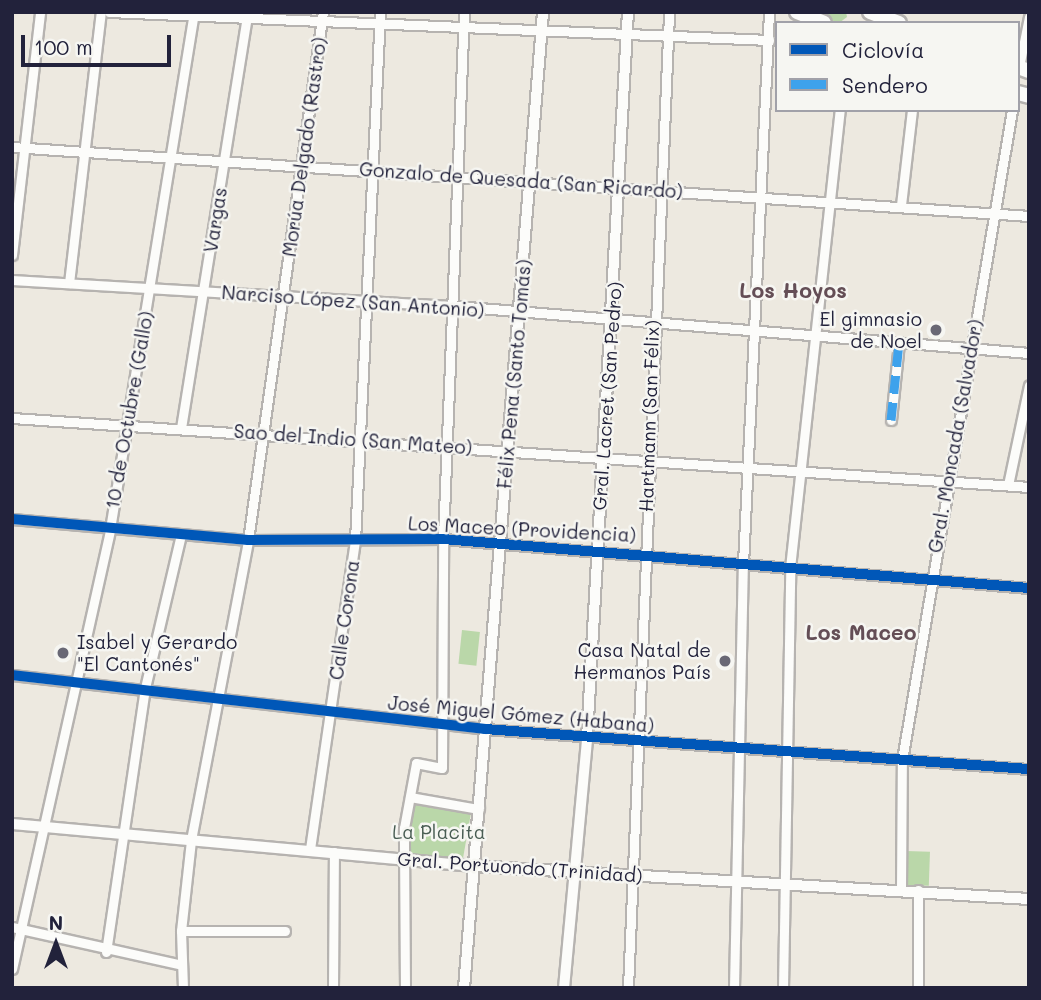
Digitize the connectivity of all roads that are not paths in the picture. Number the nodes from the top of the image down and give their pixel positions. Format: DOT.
graph roads {
  1 [pos="40,12"];
  2 [pos="101,12"];
  3 [pos="109,12"];
  4 [pos="380,12"];
  5 [pos="464,12"];
  6 [pos="543,12"];
  7 [pos="628,12"];
  8 [pos="669,12"];
  9 [pos="769,12"];
  10 [pos="797,12"];
  11 [pos="870,12"];
  12 [pos="194,15"];
  13 [pos="248,16"];
  14 [pos="322,17"];
  15 [pos="1029,18"];
  16 [pos="819,21"];
  17 [pos="893,21"];
  18 [pos="380,26"];
  19 [pos="463,28"];
  20 [pos="541,31"];
  21 [pos="627,34"];
  22 [pos="668,36"];
  23 [pos="769,40"];
  24 [pos="1020,60"];
  25 [pos="840,112"];
  26 [pos="912,112"];
  27 [pos="1012,112"];
  28 [pos="12,147"];
  29 [pos="25,148"];
  30 [pos="86,152"];
  31 [pos="172,157"];
  32 [pos="224,160"];
  33 [pos="300,166"];
  34 [pos="374,171"];
  35 [pos="459,175"];
  36 [pos="530,180"];
  37 [pos="619,187"];
  38 [pos="658,189"];
  39 [pos="762,196"];
  40 [pos="831,201"];
  41 [pos="901,205"];
  42 [pos="994,214"];
  43 [pos="1029,216"];
  44 [pos="12,255"];
  45 [pos="12,280"];
  46 [pos="69,283"];
  47 [pos="150,289"];
  48 [pos="204,291"];
  49 [pos="283,297"];
  50 [pos="371,303"];
  51 [pos="454,306"];
  52 [pos="519,313"];
  53 [pos="614,321"];
  54 [pos="652,325"];
  55 [pos="755,333"];
  56 [pos="811,338"];
  57 [pos="899,344"];
  58 [pos="970,348"];
  59 [pos="1029,354"];
  60 [pos="1029,385"];
  61 [pos="12,418"];
  62 [pos="891,419"];
  63 [pos="126,426"];
  64 [pos="181,428"];
  65 [pos="261,433"];
  66 [pos="363,441"];
  67 [pos="448,445"];
  68 [pos="508,450"];
  69 [pos="605,456"];
  70 [pos="646,459"];
  71 [pos="749,466"];
  72 [pos="796,470"];
  73 [pos="947,482"];
  74 [pos="1008,485"];
  75 [pos="1029,487"];
  76 [pos="12,519"];
  77 [pos="110,529"];
  78 [pos="181,535"];
  79 [pos="443,539"];
  80 [pos="248,540"];
  81 [pos="355,541"];
  82 [pos="502,543"];
  83 [pos="597,550"];
  84 [pos="643,554"];
  85 [pos="743,564"];
  86 [pos="790,568"];
  87 [pos="930,580"];
  88 [pos="1029,588"];
  89 [pos="12,675"];
  90 [pos="79,683"];
  91 [pos="145,688"];
  92 [pos="214,698"];
  93 [pos="329,714"];
  94 [pos="443,725"];
  95 [pos="485,729"];
  96 [pos="587,738"];
  97 [pos="636,741"];
  98 [pos="739,749"];
  99 [pos="786,753"];
  100 [pos="902,760"];
  101 [pos="1029,769"];
  102 [pos="410,797"];
  103 [pos="479,809"];
  104 [pos="12,824"];
  105 [pos="48,827"];
  106 [pos="123,834"];
  107 [pos="191,840"];
  108 [pos="310,849"];
  109 [pos="334,852"];
  110 [pos="404,860"];
  111 [pos="474,866"];
  112 [pos="574,872"];
  113 [pos="631,874"];
  114 [pos="736,881"];
  115 [pos="782,884"];
  116 [pos="901,889"];
  117 [pos="918,890"];
  118 [pos="1029,899"];
  119 [pos="12,927"];
  120 [pos="23,929"];
  121 [pos="181,931"];
  122 [pos="285,931"];
  123 [pos="106,952"];
  124 [pos="181,965"];
  125 [pos="12,969"];
  126 [pos="183,988"];
  127 [pos="333,988"];
  128 [pos="405,988"];
  129 [pos="464,988"];
  130 [pos="564,988"];
  131 [pos="628,988"];
  132 [pos="734,988"];
  133 [pos="783,988"];
  134 [pos="918,988"];
  1 -- 29 [label="street"];
  2 -- 30 [label="street"];
  3 -- 12 [label="street"];
  4 -- 18 [label="street, Calle Corona"];
  5 -- 19 [label="street"];
  6 -- 20 [label="street, Félix Pena (Santo Tomás)"];
  7 -- 21 [label="street, Gral. Lacret (San Pedro)"];
  8 -- 22 [label="street, Hartmann (San Félix)"];
  9 -- 23 [label="street"];
  10 -- 16 [label="main road"];
  11 -- 17 [label="main road"];
  12 -- 13 [label="street"];
  12 -- 31 [label="street, 10 de Octubre (Gallo)"];
  13 -- 14 [label="street"];
  13 -- 32 [label="street, Vargas"];
  14 -- 18 [label="street"];
  14 -- 33 [label="street, Morúa Delgado (Rastro)"];
  15 -- 24 [label="street"];
  18 -- 19 [label="street"];
  18 -- 34 [label="street, Calle Corona"];
  19 -- 20 [label="street"];
  19 -- 35 [label="street"];
  20 -- 21 [label="street"];
  20 -- 36 [label="street, Félix Pena (Santo Tomás)"];
  21 -- 22 [label="street"];
  21 -- 37 [label="street, Gral. Lacret (San Pedro)"];
  22 -- 23 [label="street"];
  22 -- 38 [label="street, Hartmann (San Félix)"];
  23 -- 39 [label="street"];
  25 -- 40 [label="street"];
  26 -- 41 [label="street"];
  27 -- 42 [label="street, Gral. Moncada (Salvador)"];
  28 -- 29 [label="street, Gonzalo de Quesada (San Ricardo)"];
  29 -- 30 [label="street, Gonzalo de Quesada (San Ricardo)"];
  29 -- 44 [label="street"];
  30 -- 31 [label="street, Gonzalo de Quesada (San Ricardo)"];
  30 -- 46 [label="street"];
  31 -- 32 [label="street, Gonzalo de Quesada (San Ricardo)"];
  31 -- 47 [label="street, 10 de Octubre (Gallo)"];
  32 -- 33 [label="street, Gonzalo de Quesada (San Ricardo)"];
  32 -- 48 [label="street, Vargas"];
  33 -- 34 [label="street, Gonzalo de Quesada (San Ricardo)"];
  33 -- 49 [label="street, Morúa Delgado (Rastro)"];
  34 -- 35 [label="street, Gonzalo de Quesada (San Ricardo)"];
  34 -- 50 [label="street, Calle Corona"];
  35 -- 36 [label="street, Gonzalo de Quesada (San Ricardo)"];
  35 -- 51 [label="street"];
  36 -- 37 [label="street, Gonzalo de Quesada (San Ricardo)"];
  36 -- 52 [label="street, Félix Pena (Santo Tomás)"];
  37 -- 38 [label="street, Gonzalo de Quesada (San Ricardo)"];
  37 -- 53 [label="street, Gral. Lacret (San Pedro)"];
  38 -- 39 [label="street, Gonzalo de Quesada (San Ricardo)"];
  38 -- 54 [label="street, Hartmann (San Félix)"];
  39 -- 40 [label="street, Gonzalo de Quesada (San Ricardo)"];
  39 -- 55 [label="street"];
  40 -- 41 [label="street, Gonzalo de Quesada (San Ricardo)"];
  40 -- 56 [label="street"];
  41 -- 42 [label="street, Gonzalo de Quesada (San Ricardo)"];
  42 -- 43 [label="street, Gonzalo de Quesada (San Ricardo)"];
  42 -- 58 [label="street, Gral. Moncada (Salvador)"];
  45 -- 46 [label="street, Narciso López (San Antonio)"];
  46 -- 47 [label="street, Narciso López (San Antonio)"];
  47 -- 48 [label="street, Narciso López (San Antonio)"];
  47 -- 63 [label="street, 10 de Octubre (Gallo)"];
  48 -- 49 [label="street, Narciso López (San Antonio)"];
  48 -- 64 [label="street, Vargas"];
  49 -- 50 [label="street, Narciso López (San Antonio)"];
  49 -- 65 [label="street, Morúa Delgado (Rastro)"];
  50 -- 51 [label="street, Narciso López (San Antonio)"];
  50 -- 66 [label="street, Calle Corona"];
  51 -- 52 [label="street, Narciso López (San Antonio)"];
  51 -- 67 [label="street"];
  52 -- 53 [label="street, Narciso López (San Antonio)"];
  52 -- 68 [label="street, Félix Pena (Santo Tomás)"];
  53 -- 54 [label="street, Narciso López (San Antonio)"];
  53 -- 69 [label="street, Gral. Lacret (San Pedro)"];
  54 -- 55 [label="street, Narciso López (San Antonio)"];
  54 -- 70 [label="street, Hartmann (San Félix)"];
  55 -- 56 [label="street, Narciso López (San Antonio)"];
  55 -- 71 [label="street"];
  56 -- 57 [label="street, Narciso López (San Antonio)"];
  56 -- 72 [label="street"];
  57 -- 58 [label="street, Narciso López (San Antonio)"];
  57 -- 62 [label="street"];
  58 -- 59 [label="street, Narciso López (San Antonio)"];
  58 -- 73 [label="street, Gral. Moncada (Salvador)"];
  60 -- 74 [label="street"];
  61 -- 63 [label="street, Sao del Indio (San Mateo)"];
  63 -- 64 [label="street, Sao del Indio (San Mateo)"];
  63 -- 77 [label="street, 10 de Octubre (Gallo)"];
  64 -- 65 [label="street, Sao del Indio (San Mateo)"];
  65 -- 66 [label="street, Sao del Indio (San Mateo)"];
  65 -- 80 [label="street, Morúa Delgado (Rastro)"];
  66 -- 67 [label="street, Sao del Indio (San Mateo)"];
  66 -- 81 [label="street, Calle Corona"];
  67 -- 68 [label="street, Sao del Indio (San Mateo)"];
  67 -- 79 [label="street"];
  68 -- 69 [label="street, Sao del Indio (San Mateo)"];
  68 -- 82 [label="street, Félix Pena (Santo Tomás)"];
  69 -- 70 [label="street, Sao del Indio (San Mateo)"];
  69 -- 83 [label="street, Gral. Lacret (San Pedro)"];
  70 -- 71 [label="street, Sao del Indio (San Mateo)"];
  70 -- 84 [label="street, Hartmann (San Félix)"];
  71 -- 72 [label="street, Sao del Indio (San Mateo)"];
  71 -- 85 [label="street"];
  72 -- 73 [label="street, Sao del Indio (San Mateo)"];
  72 -- 86 [label="street"];
  73 -- 74 [label="street, Sao del Indio (San Mateo)"];
  73 -- 87 [label="street, Gral. Moncada (Salvador)"];
  74 -- 75 [label="street, Sao del Indio (San Mateo)"];
  76 -- 77 [label="street, Los Maceo (Providencia)"];
  77 -- 78 [label="street, Los Maceo (Providencia)"];
  77 -- 90 [label="street, 10 de Octubre (Gallo)"];
  78 -- 80 [label="street, Los Maceo (Providencia)"];
  78 -- 91 [label="street"];
  79 -- 81 [label="street, Los Maceo (Providencia)"];
  79 -- 82 [label="street, Los Maceo (Providencia)"];
  79 -- 94 [label="street"];
  80 -- 81 [label="street, Los Maceo (Providencia)"];
  80 -- 92 [label="street, Morúa Delgado (Rastro)"];
  81 -- 93 [label="street, Calle Corona"];
  82 -- 83 [label="street, Los Maceo (Providencia)"];
  82 -- 95 [label="street, Félix Pena (Santo Tomás)"];
  83 -- 84 [label="street, Los Maceo (Providencia)"];
  83 -- 96 [label="street, Gral. Lacret (San Pedro)"];
  84 -- 85 [label="street, Los Maceo (Providencia)"];
  84 -- 97 [label="street, Hartmann (San Félix)"];
  85 -- 86 [label="street, Los Maceo (Providencia)"];
  85 -- 98 [label="street"];
  86 -- 87 [label="street, Los Maceo (Providencia)"];
  86 -- 99 [label="street"];
  87 -- 88 [label="street, Los Maceo (Providencia)"];
  87 -- 100 [label="street, Gral. Moncada (Salvador)"];
  89 -- 90 [label="street, José Miguel Gómez (Habana)"];
  90 -- 91 [label="street, José Miguel Gómez (Habana)"];
  90 -- 105 [label="street, 10 de Octubre (Gallo)"];
  91 -- 92 [label="street, José Miguel Gómez (Habana)"];
  91 -- 106 [label="street"];
  92 -- 93 [label="street, José Miguel Gómez (Habana)"];
  92 -- 107 [label="street, Morúa Delgado (Rastro)"];
  93 -- 94 [label="street, José Miguel Gómez (Habana)"];
  93 -- 108 [label="street, Calle Corona"];
  94 -- 95 [label="street, José Miguel Gómez (Habana)"];
  94 -- 102 [label="street"];
  95 -- 96 [label="street, José Miguel Gómez (Habana)"];
  95 -- 103 [label="street, Félix Pena (Santo Tomás)"];
  96 -- 97 [label="street, José Miguel Gómez (Habana)"];
  96 -- 112 [label="street, Gral. Lacret (San Pedro)"];
  97 -- 98 [label="street, José Miguel Gómez (Habana)"];
  97 -- 113 [label="street, Hartmann (San Félix)"];
  98 -- 99 [label="street, José Miguel Gómez (Habana)"];
  98 -- 114 [label="street"];
  99 -- 100 [label="street, José Miguel Gómez (Habana)"];
  99 -- 115 [label="street"];
  100 -- 101 [label="street, José Miguel Gómez (Habana)"];
  100 -- 116 [label="street, Gral. Moncada (Salvador)"];
  102 -- 103 [label="street"];
  102 -- 110 [label="street"];
  103 -- 111 [label="street, Félix Pena (Santo Tomás)"];
  104 -- 105 [label="street, Gral. Portuondo (Trinidad)"];
  105 -- 106 [label="street, Gral. Portuondo (Trinidad)"];
  105 -- 120 [label="street, 10 de Octubre (Gallo)"];
  106 -- 107 [label="street, Gral. Portuondo (Trinidad)"];
  106 -- 123 [label="street"];
  107 -- 108 [label="street, Gral. Portuondo (Trinidad)"];
  107 -- 121 [label="street, Morúa Delgado (Rastro)"];
  108 -- 109 [label="street, Gral. Portuondo (Trinidad)"];
  109 -- 110 [label="street, Gral. Portuondo (Trinidad)"];
  109 -- 127 [label="street"];
  110 -- 111 [label="street, Gral. Portuondo (Trinidad)"];
  110 -- 128 [label="street"];
  111 -- 112 [label="street, Gral. Portuondo (Trinidad)"];
  111 -- 129 [label="street, Félix Pena (Santo Tomás)"];
  112 -- 113 [label="street, Gral. Portuondo (Trinidad)"];
  112 -- 130 [label="street, Gral. Lacret (San Pedro)"];
  113 -- 114 [label="street, Gral. Portuondo (Trinidad)"];
  113 -- 131 [label="street, Hartmann (San Félix)"];
  114 -- 115 [label="street, Gral. Portuondo (Trinidad)"];
  114 -- 132 [label="street"];
  115 -- 116 [label="street, Gral. Portuondo (Trinidad)"];
  115 -- 133 [label="street"];
  116 -- 117 [label="street, Gral. Portuondo (Trinidad)"];
  117 -- 118 [label="street, Gral. Portuondo (Trinidad)"];
  117 -- 134 [label="street"];
  119 -- 120 [label="street"];
  120 -- 123 [label="street"];
  120 -- 125 [label="street, 10 de Octubre (Gallo)"];
  121 -- 122 [label="street"];
  121 -- 124 [label="street, Morúa Delgado (Rastro)"];
  123 -- 124 [label="street"];
  124 -- 126 [label="street, Morúa Delgado (Rastro)"];
}
